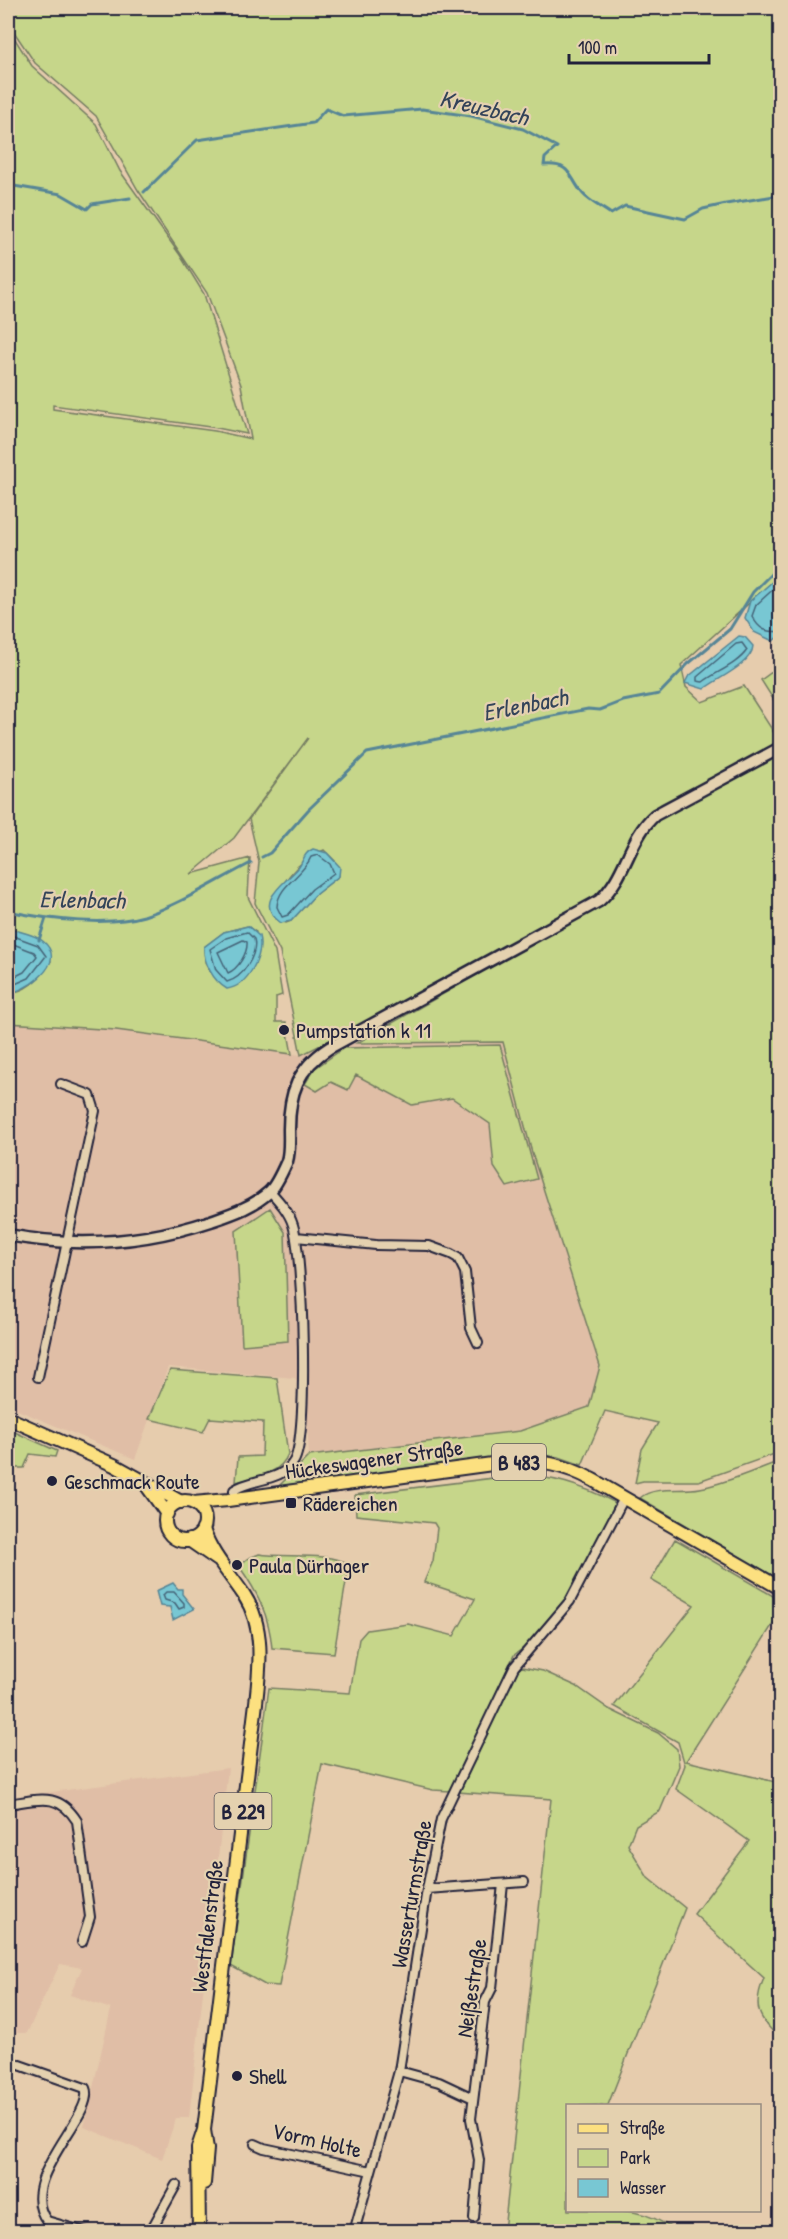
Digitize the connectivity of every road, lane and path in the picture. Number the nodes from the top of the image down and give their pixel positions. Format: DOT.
graph roads {
  1 [pos="780,748"];
  2 [pos="61,1084"];
  3 [pos="270,1191"];
  4 [pos="8,1235"];
  5 [pos="296,1237"];
  6 [pos="66,1242"];
  7 [pos="478,1343"];
  8 [pos="38,1377"];
  9 [pos="8,1418"];
  10 [pos="147,1485"];
  11 [pos="624,1498"];
  12 [pos="231,1500"];
  13 [pos="187,1502"];
  14 [pos="167,1514"];
  15 [pos="204,1523"];
  16 [pos="189,1540"];
  17 [pos="219,1560"];
  18 [pos="780,1588"];
  19 [pos="8,1804"];
  20 [pos="524,1882"];
  21 [pos="503,1884"];
  22 [pos="427,1889"];
  23 [pos="82,1942"];
  24 [pos="8,2061"];
  25 [pos="399,2071"];
  26 [pos="473,2097"];
  27 [pos="204,2130"];
  28 [pos="255,2144"];
  29 [pos="371,2171"];
  30 [pos="176,2185"];
  31 [pos="474,2218"];
  32 [pos="85,2232"];
  33 [pos="150,2232"];
  34 [pos="199,2232"];
  35 [pos="207,2232"];
  36 [pos="354,2232"];
  1 -- 3 [label="street"];
  2 -- 6 [label="street"];
  3 -- 5 [label="street"];
  3 -- 6 [label="street"];
  4 -- 6 [label="street"];
  5 -- 7 [label="street"];
  5 -- 12 [label="street"];
  6 -- 8 [label="street"];
  9 -- 10 [label="main road"];
  10 -- 13 [label="main road"];
  10 -- 14 [label="main road"];
  11 -- 12 [label="main road, Hückeswagener Straße / B 483"];
  11 -- 18 [label="main road, Hückeswagener Straße / B 483"];
  11 -- 22 [label="street, Wasserturmstraße"];
  12 -- 13 [label="main road, Hückeswagener Straße / B 483"];
  12 -- 15 [label="main road, Hückeswagener Straße / B 483"];
  13 -- 14 [label="main road"];
  13 -- 15 [label="main road"];
  14 -- 16 [label="main road"];
  15 -- 16 [label="main road"];
  15 -- 17 [label="main road, Westfalenstraße / B 229"];
  16 -- 17 [label="main road, Westfalenstraße / B 229"];
  17 -- 27 [label="main road, Westfalenstraße / B 229"];
  19 -- 23 [label="street"];
  20 -- 21 [label="street"];
  21 -- 22 [label="street"];
  21 -- 26 [label="street, Neißestraße"];
  22 -- 25 [label="street, Wasserturmstraße"];
  24 -- 32 [label="street"];
  25 -- 26 [label="street"];
  25 -- 29 [label="street, Wasserturmstraße"];
  26 -- 31 [label="street, Neißestraße"];
  27 -- 34 [label="main road, Westfalenstraße / B 229"];
  27 -- 35 [label="main road, Westfalenstraße / B 229"];
  28 -- 29 [label="street, Vorm Holte"];
  29 -- 36 [label="street, Wasserturmstraße"];
  30 -- 33 [label="street"];
}
